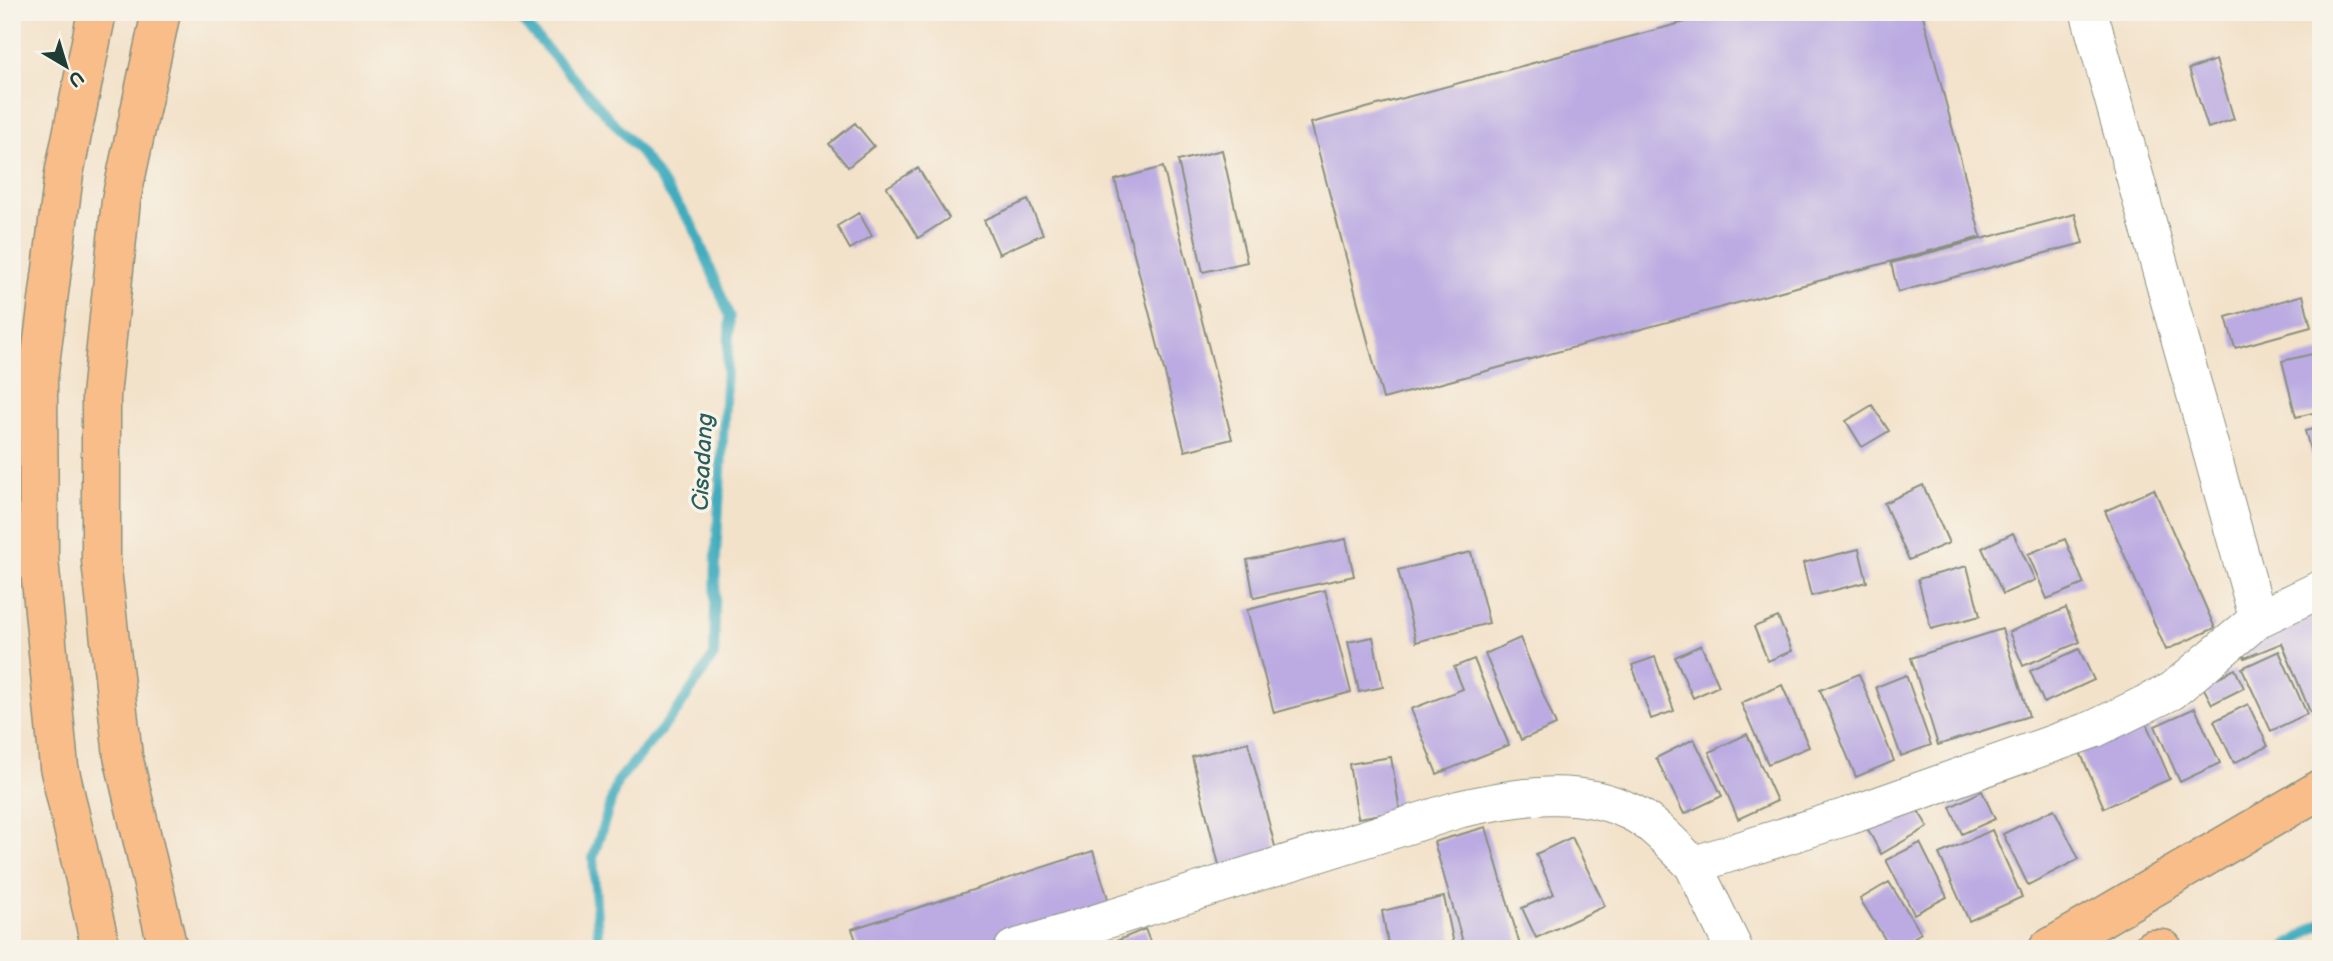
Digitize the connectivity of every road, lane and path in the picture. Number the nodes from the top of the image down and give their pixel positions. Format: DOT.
graph roads {
  1 [pos="97,12"];
  2 [pos="161,12"];
  3 [pos="2089,12"];
  4 [pos="2321,589"];
  5 [pos="2258,619"];
  6 [pos="2321,789"];
  7 [pos="1693,865"];
  8 [pos="101,949"];
  9 [pos="169,949"];
  10 [pos="1013,949"];
  11 [pos="1734,949"];
  12 [pos="2048,949"];
  13 [pos="2152,949"];
  14 [pos="2163,949"];
  1 -- 8 [label="main road"];
  2 -- 9 [label="main road"];
  3 -- 5 [label="street"];
  4 -- 5 [label="street"];
  5 -- 7 [label="street"];
  6 -- 12 [label="main road"];
  7 -- 10 [label="street"];
  7 -- 11 [label="street"];
  13 -- 14 [label="main road"];
}
